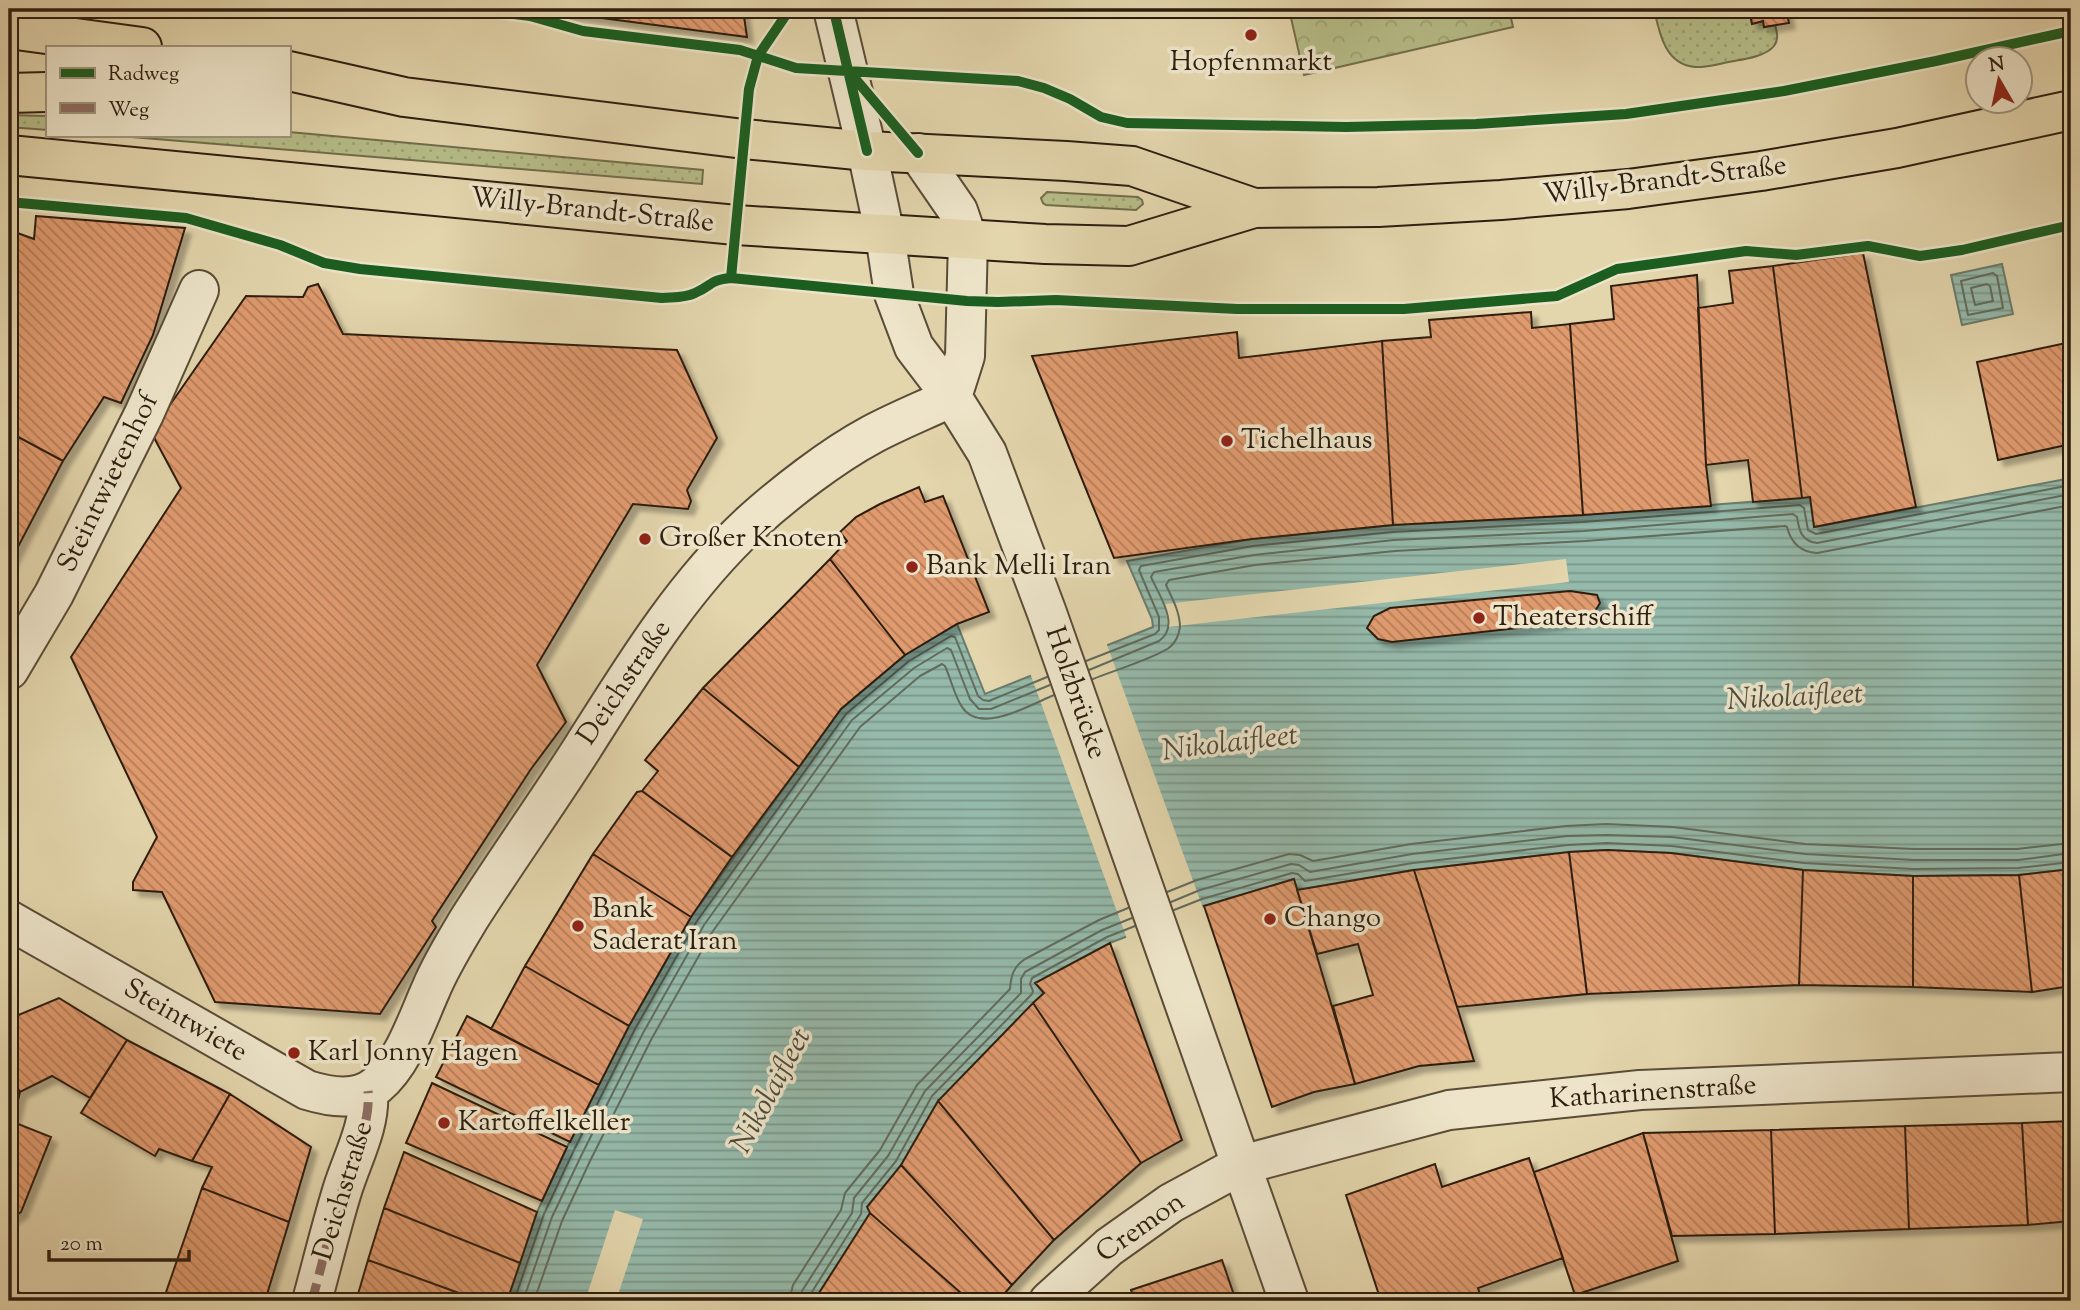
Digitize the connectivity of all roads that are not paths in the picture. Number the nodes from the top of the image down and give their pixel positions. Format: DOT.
graph roads {
  1 [pos="833,9"];
  2 [pos="9,29"];
  3 [pos="135,46"];
  4 [pos="290,71"];
  5 [pos="46,92"];
  6 [pos="9,93"];
  7 [pos="404,97"];
  8 [pos="290,99"];
  9 [pos="2071,110"];
  10 [pos="867,151"];
  11 [pos="918,153"];
  12 [pos="9,155"];
  13 [pos="1254,208"];
  14 [pos="885,235"];
  15 [pos="968,240"];
  16 [pos="199,290"];
  17 [pos="952,397"];
  18 [pos="9,670"];
  19 [pos="9,920"];
  20 [pos="2071,1072"];
  21 [pos="368,1091"];
  22 [pos="1241,1165"];
  23 [pos="312,1301"];
  24 [pos="1049,1301"];
  25 [pos="1289,1301"];
  1 -- 10 [label="street, Holzbrücke"];
  2 -- 3 [label="main road"];
  4 -- 7 [label="main road, Willy-Brandt-Straße"];
  5 -- 6 [label="main road"];
  7 -- 8 [label="main road, Willy-Brandt-Straße"];
  7 -- 10 [label="main road, Willy-Brandt-Straße"];
  9 -- 13 [label="main road, Willy-Brandt-Straße"];
  10 -- 11 [label="main road, Willy-Brandt-Straße"];
  10 -- 14 [label="street, Holzbrücke"];
  11 -- 13 [label="main road, Willy-Brandt-Straße"];
  11 -- 15 [label="street"];
  12 -- 14 [label="main road, Willy-Brandt-Straße"];
  13 -- 15 [label="main road, Willy-Brandt-Straße"];
  14 -- 15 [label="main road, Willy-Brandt-Straße"];
  14 -- 17 [label="street, Holzbrücke"];
  15 -- 17 [label="street"];
  16 -- 18 [label="street, Steintwietenhof"];
  17 -- 21 [label="street, Deichstraße"];
  17 -- 22 [label="street, Holzbrücke"];
  19 -- 21 [label="street, Steintwiete"];
  20 -- 22 [label="street, Katharinenstraße"];
  21 -- 23 [label="street, Deichstraße"];
  22 -- 24 [label="street, Cremon"];
  22 -- 25 [label="street, Holzbrücke"];
}
